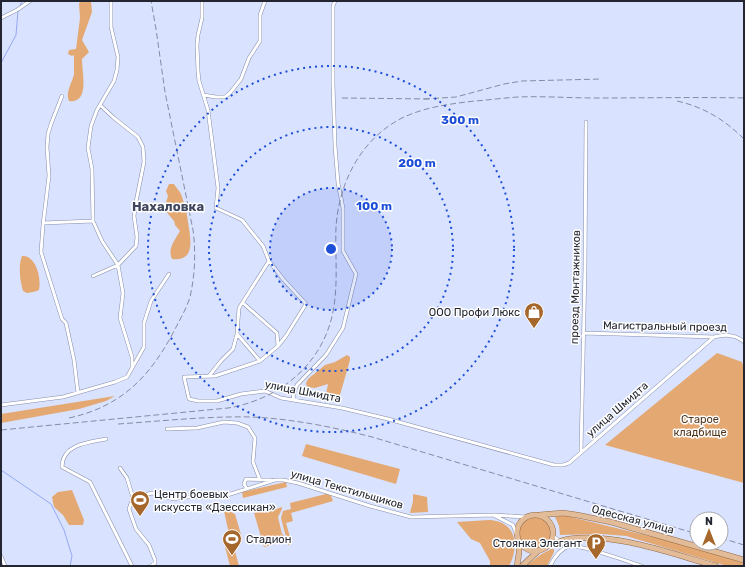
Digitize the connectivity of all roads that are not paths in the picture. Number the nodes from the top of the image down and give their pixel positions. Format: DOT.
graph roads {
  1 [pos="30,1"];
  2 [pos="111,1"];
  3 [pos="202,1"];
  4 [pos="265,1"];
  5 [pos="335,1"];
  6 [pos="1,18"];
  7 [pos="203,95"];
  8 [pos="62,96"];
  9 [pos="100,106"];
  10 [pos="586,122"];
  11 [pos="93,221"];
  12 [pos="43,223"];
  13 [pos="269,261"];
  14 [pos="118,265"];
  15 [pos="169,274"];
  16 [pos="93,276"];
  17 [pos="243,303"];
  18 [pos="584,333"];
  19 [pos="237,334"];
  20 [pos="714,337"];
  21 [pos="744,342"];
  22 [pos="278,346"];
  23 [pos="260,361"];
  24 [pos="132,367"];
  25 [pos="210,376"];
  26 [pos="78,393"];
  27 [pos="293,400"];
  28 [pos="1,405"];
  29 [pos="168,429"];
  30 [pos="106,439"];
  31 [pos="581,451"];
  32 [pos="120,468"];
  33 [pos="260,480"];
  34 [pos="275,480"];
  35 [pos="247,489"];
  36 [pos="133,498"];
  37 [pos="494,515"];
  38 [pos="539,515"];
  39 [pos="526,517"];
  40 [pos="517,536"];
  41 [pos="553,536"];
  42 [pos="562,541"];
  43 [pos="519,543"];
  44 [pos="549,545"];
  45 [pos="568,546"];
  46 [pos="538,551"];
  47 [pos="1,556"];
  48 [pos="744,560"];
  49 [pos="5,566"];
  50 [pos="132,566"];
  51 [pos="151,566"];
  52 [pos="517,566"];
  53 [pos="522,566"];
  54 [pos="550,566"];
  55 [pos="642,566"];
  56 [pos="716,566"];
  1 -- 6 [label="street"];
  2 -- 9 [label="street"];
  3 -- 7 [label="street, улица Шмидта"];
  4 -- 7 [label="street"];
  5 -- 27 [label="street"];
  7 -- 13 [label="street, улица Шмидта"];
  8 -- 12 [label="street"];
  9 -- 11 [label="street"];
  9 -- 14 [label="street"];
  10 -- 18 [label="street, проезд Монтажников"];
  11 -- 12 [label="street"];
  11 -- 14 [label="street"];
  12 -- 26 [label="street"];
  13 -- 17 [label="street"];
  13 -- 22 [label="street, улица Шмидта"];
  14 -- 16 [label="street"];
  14 -- 24 [label="street"];
  15 -- 24 [label="street"];
  17 -- 19 [label="street"];
  17 -- 22 [label="street"];
  18 -- 20 [label="street, Магистральный проезд"];
  18 -- 31 [label="street, проезд Монтажников"];
  19 -- 23 [label="street"];
  19 -- 25 [label="street"];
  20 -- 21 [label="street, Магистральный проезд"];
  20 -- 31 [label="street, улица Шмидта"];
  22 -- 23 [label="street, улица Шмидта"];
  23 -- 25 [label="street, улица Шмидта"];
  24 -- 26 [label="street"];
  25 -- 27 [label="street, улица Шмидта"];
  26 -- 28 [label="street"];
  27 -- 31 [label="street, улица Шмидта"];
  29 -- 33 [label="street"];
  30 -- 50 [label="street"];
  32 -- 36 [label="street"];
  33 -- 34 [label="street"];
  33 -- 35 [label="street"];
  34 -- 35 [label="street, улица Текстильщиков"];
  34 -- 37 [label="street, улица Текстильщиков"];
  35 -- 36 [label="street, улица Текстильщиков"];
  36 -- 51 [label="street"];
  37 -- 39 [label="street, улица Текстильщиков"];
  37 -- 40 [label="street"];
  38 -- 39 [label="main road"];
  38 -- 41 [label="main road"];
  38 -- 48 [label="main road, Одесская улица"];
  39 -- 40 [label="main road"];
  40 -- 43 [label="main road"];
  41 -- 42 [label="street"];
  41 -- 44 [label="main road"];
  42 -- 44 [label="main road, Одесская улица"];
  42 -- 45 [label="street"];
  42 -- 56 [label="main road, Одесская улица"];
  43 -- 46 [label="main road"];
  43 -- 52 [label="main road"];
  44 -- 46 [label="main road"];
  45 -- 54 [label="street"];
  45 -- 55 [label="street"];
  46 -- 53 [label="main road"];
  47 -- 49 [label="street"];
}
